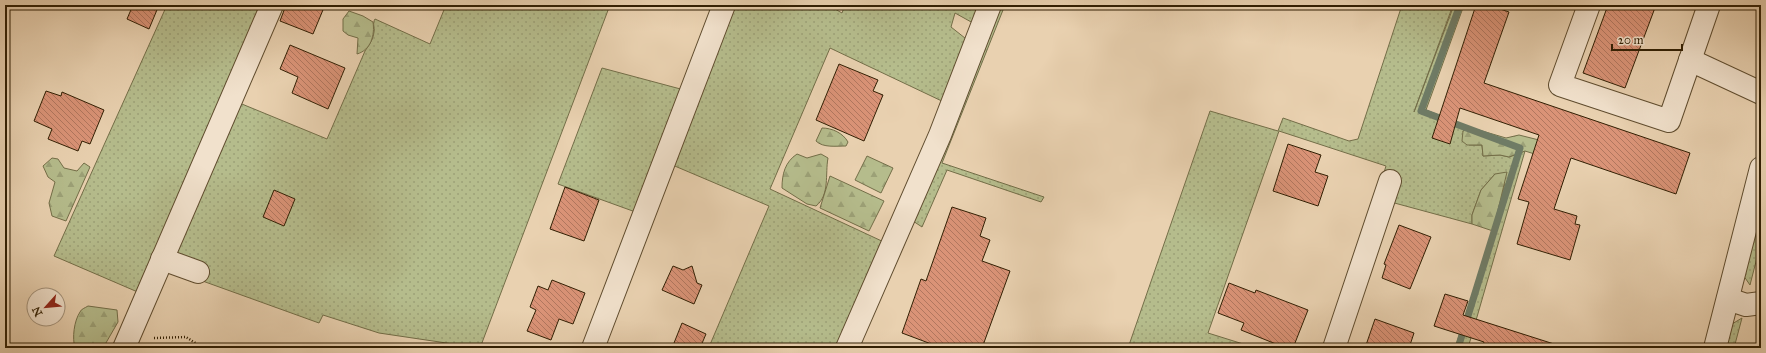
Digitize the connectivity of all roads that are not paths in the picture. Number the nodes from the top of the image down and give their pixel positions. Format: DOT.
graph roads {
  1 [pos="272,5"];
  2 [pos="724,5"];
  3 [pos="990,5"];
  4 [pos="1709,5"];
  5 [pos="1586,6"];
  6 [pos="1690,60"];
  7 [pos="1761,93"];
  8 [pos="1761,168"];
  9 [pos="1390,181"];
  10 [pos="162,259"];
  11 [pos="198,272"];
  12 [pos="1728,299"];
  13 [pos="1761,303"];
  14 [pos="124,348"];
  15 [pos="592,348"];
  16 [pos="847,348"];
  17 [pos="1334,348"];
  18 [pos="1715,348"];
  1 -- 10 [label="street"];
  2 -- 15 [label="street"];
  3 -- 16 [label="street"];
  4 -- 6 [label="street"];
  5 -- 6 [label="street"];
  6 -- 7 [label="street"];
  8 -- 12 [label="street"];
  9 -- 17 [label="street"];
  10 -- 11 [label="street"];
  10 -- 14 [label="street"];
  12 -- 13 [label="street"];
  12 -- 18 [label="street"];
}
